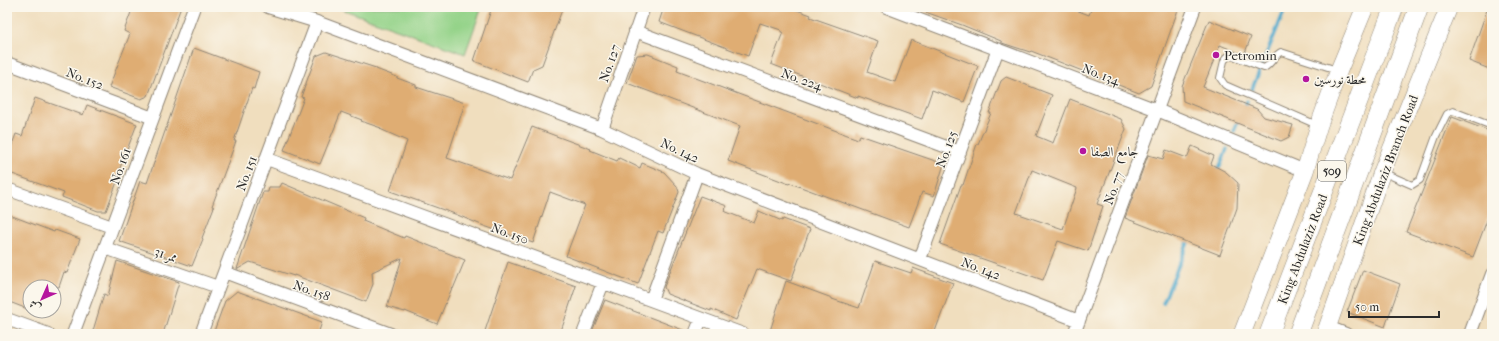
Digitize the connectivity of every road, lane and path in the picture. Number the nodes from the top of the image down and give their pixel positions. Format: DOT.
graph roads {
  1 [pos="194,7"];
  2 [pos="268,7"];
  3 [pos="644,7"];
  4 [pos="886,7"];
  5 [pos="1195,7"];
  6 [pos="1365,7"];
  7 [pos="1394,7"];
  8 [pos="1420,7"];
  9 [pos="1449,7"];
  10 [pos="317,22"];
  11 [pos="635,31"];
  12 [pos="998,49"];
  13 [pos="7,63"];
  14 [pos="1339,70"];
  15 [pos="1157,110"];
  16 [pos="153,118"];
  17 [pos="1319,125"];
  18 [pos="1492,126"];
  19 [pos="602,129"];
  20 [pos="960,152"];
  21 [pos="267,159"];
  22 [pos="1305,171"];
  23 [pos="1382,172"];
  24 [pos="696,174"];
  25 [pos="7,189"];
  26 [pos="112,227"];
  27 [pos="105,248"];
  28 [pos="920,259"];
  29 [pos="224,272"];
  30 [pos="1492,274"];
  31 [pos="603,282"];
  32 [pos="218,287"];
  33 [pos="651,300"];
  34 [pos="701,318"];
  35 [pos="7,319"];
  36 [pos="1079,321"];
  37 [pos="1327,331"];
  38 [pos="48,334"];
  39 [pos="73,334"];
  40 [pos="201,334"];
  41 [pos="391,334"];
  42 [pos="583,334"];
  43 [pos="695,334"];
  44 [pos="743,334"];
  45 [pos="1074,334"];
  46 [pos="1242,334"];
  47 [pos="1269,334"];
  48 [pos="1298,334"];
  49 [pos="1346,334"];
  50 [pos="1470,334"];
  1 -- 16 [label="street, No. 161"];
  2 -- 10 [label="street, No. 142"];
  3 -- 11 [label="street, No. 127"];
  4 -- 12 [label="street, No. 134"];
  5 -- 15 [label="street, No. 77"];
  6 -- 14 [label="main road"];
  7 -- 47 [label="main road, King Abdulaziz Road / 509"];
  8 -- 48 [label="main road, King Abdulaziz Road / 509"];
  9 -- 23 [label="main road, King Abdulaziz Branch Road"];
  10 -- 19 [label="street, No. 142"];
  10 -- 21 [label="street, No. 151"];
  11 -- 19 [label="street, No. 127"];
  11 -- 20 [label="street, No. 224"];
  12 -- 15 [label="street, No. 134"];
  12 -- 20 [label="street, No. 125"];
  13 -- 16 [label="street, No. 152"];
  14 -- 17 [label="main road"];
  14 -- 17 [label="lane"];
  15 -- 22 [label="street, No. 134"];
  15 -- 36 [label="street, No. 77"];
  16 -- 26 [label="street, No. 161"];
  17 -- 22 [label="main road"];
  18 -- 23 [label="lane"];
  19 -- 24 [label="street, No. 142"];
  20 -- 28 [label="street, No. 125"];
  21 -- 29 [label="street, No. 151"];
  21 -- 31 [label="street, No. 150"];
  22 -- 46 [label="main road"];
  23 -- 37 [label="main road, King Abdulaziz Branch Road"];
  24 -- 28 [label="street, No. 142"];
  24 -- 33 [label="street"];
  25 -- 26 [label="street"];
  26 -- 27 [label="street, No. 161"];
  27 -- 32 [label="street, ممر 31"];
  27 -- 39 [label="street, No. 161"];
  28 -- 36 [label="street, No. 142"];
  29 -- 32 [label="street, No. 151"];
  29 -- 41 [label="street, No. 158"];
  30 -- 50 [label="street"];
  31 -- 33 [label="street, No. 150"];
  31 -- 42 [label="street"];
  32 -- 40 [label="street, No. 151"];
  33 -- 34 [label="street, No. 150"];
  34 -- 43 [label="street"];
  34 -- 44 [label="street, No. 150"];
  35 -- 38 [label="street"];
  36 -- 45 [label="street, No. 77"];
  37 -- 49 [label="street"];
}
